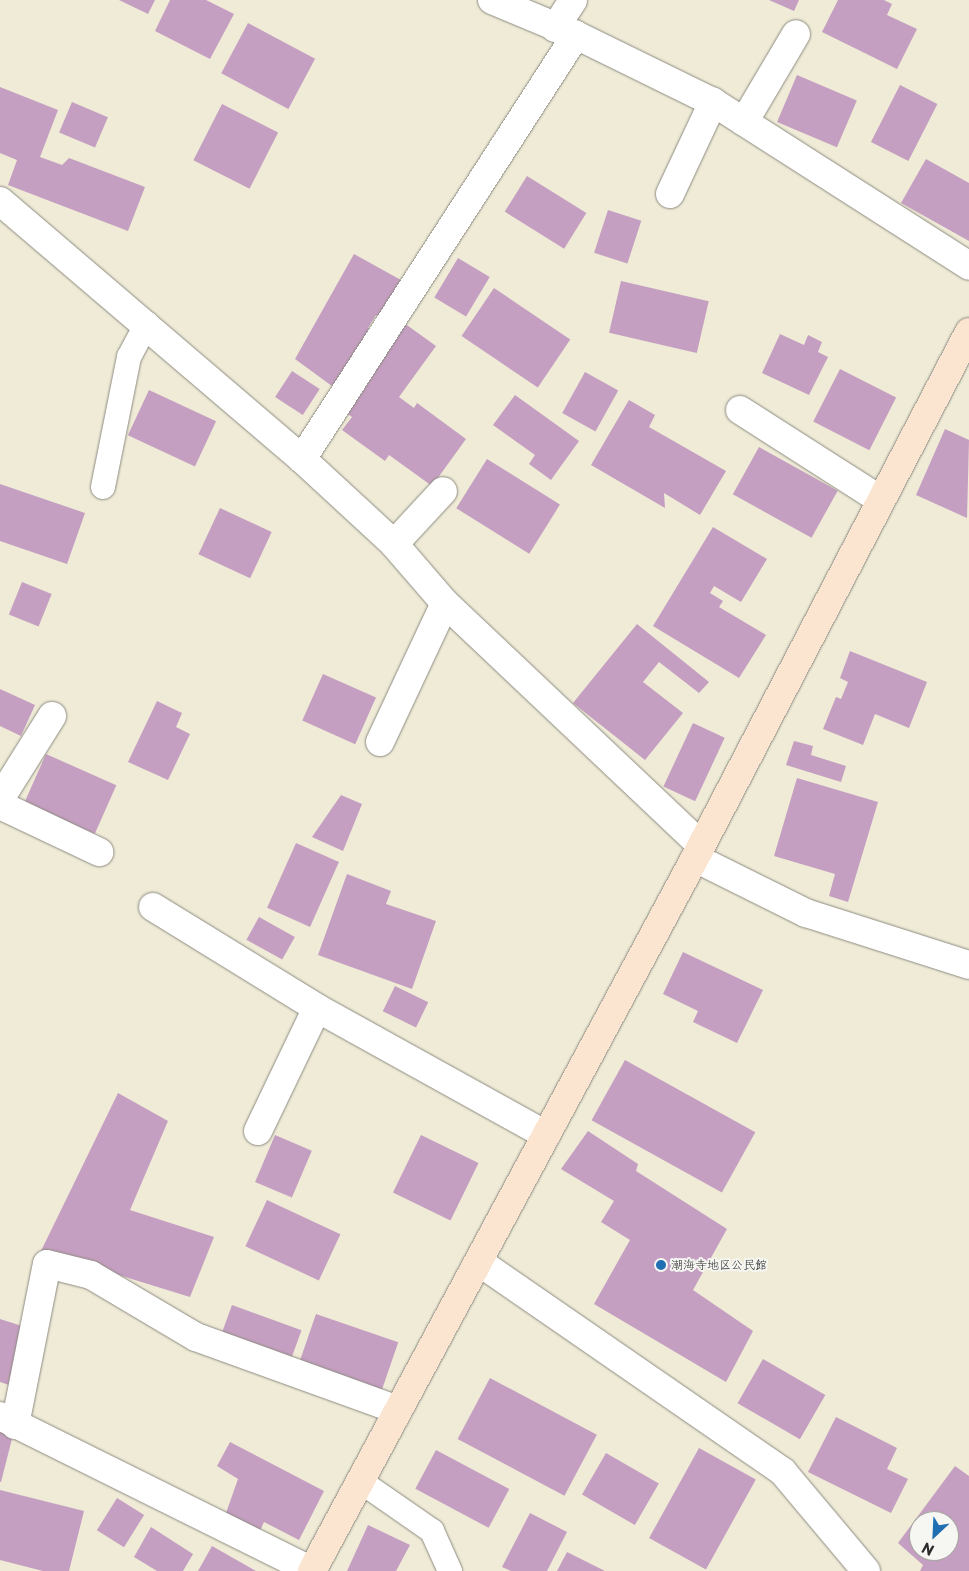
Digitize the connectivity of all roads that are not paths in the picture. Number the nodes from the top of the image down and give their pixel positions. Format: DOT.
graph roads {
  1 [pos="492,0"];
  2 [pos="573,0"];
  3 [pos="566,31"];
  4 [pos="796,34"];
  5 [pos="713,102"];
  6 [pos="744,122"];
  7 [pos="670,194"];
  8 [pos="0,201"];
  9 [pos="969,266"];
  10 [pos="147,323"];
  11 [pos="969,332"];
  12 [pos="740,410"];
  13 [pos="302,459"];
  14 [pos="103,488"];
  15 [pos="444,491"];
  16 [pos="881,500"];
  17 [pos="394,544"];
  18 [pos="445,603"];
  19 [pos="52,716"];
  20 [pos="380,742"];
  21 [pos="0,799"];
  22 [pos="0,805"];
  23 [pos="99,852"];
  24 [pos="698,852"];
  25 [pos="152,907"];
  26 [pos="969,965"];
  27 [pos="317,1008"];
  28 [pos="258,1131"];
  29 [pos="546,1135"];
  30 [pos="479,1262"];
  31 [pos="398,1410"];
  32 [pos="7,1421"];
  33 [pos="360,1481"];
  34 [pos="312,1571"];
  35 [pos="450,1571"];
  36 [pos="866,1571"];
  1 -- 3 [label="street"];
  2 -- 3 [label="street"];
  3 -- 5 [label="street"];
  3 -- 13 [label="street"];
  4 -- 6 [label="street"];
  5 -- 6 [label="street"];
  5 -- 7 [label="street"];
  6 -- 9 [label="street"];
  8 -- 10 [label="street"];
  10 -- 13 [label="street"];
  10 -- 14 [label="lane"];
  11 -- 16 [label="street"];
  12 -- 16 [label="street"];
  13 -- 17 [label="street"];
  15 -- 17 [label="street"];
  16 -- 24 [label="street"];
  17 -- 18 [label="street"];
  18 -- 20 [label="street"];
  18 -- 24 [label="street"];
  19 -- 21 [label="street"];
  22 -- 23 [label="street"];
  24 -- 26 [label="street"];
  24 -- 29 [label="street"];
  25 -- 27 [label="street"];
  27 -- 28 [label="street"];
  27 -- 29 [label="street"];
  29 -- 30 [label="street"];
  30 -- 31 [label="street"];
  30 -- 36 [label="street"];
  31 -- 32 [label="street"];
  31 -- 33 [label="street"];
  32 -- 34 [label="street"];
  33 -- 34 [label="street"];
  33 -- 35 [label="lane"];
}
